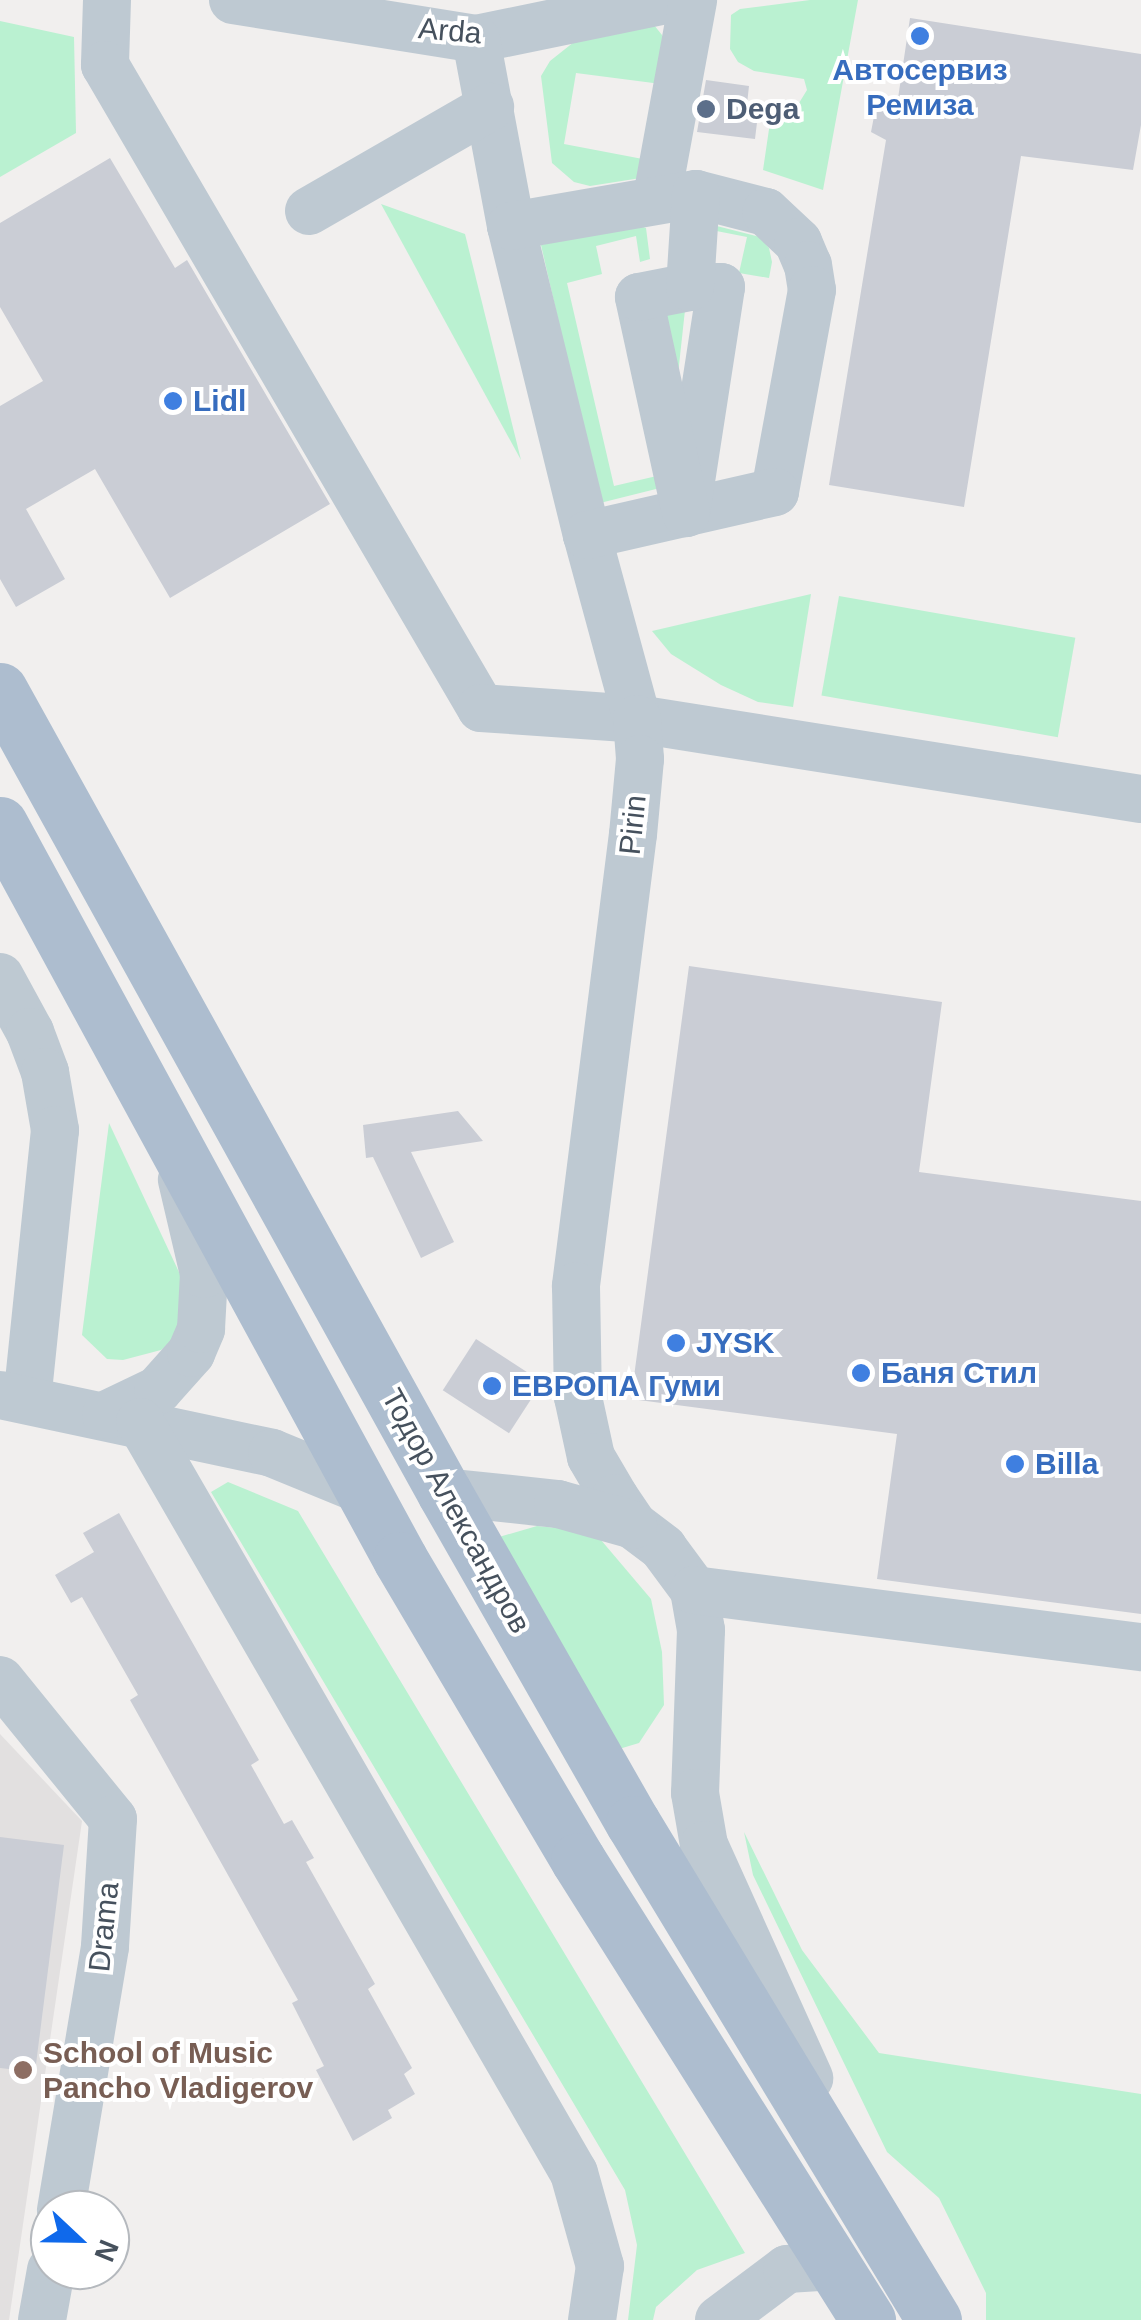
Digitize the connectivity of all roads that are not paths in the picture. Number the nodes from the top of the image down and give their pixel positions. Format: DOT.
graph roads {
  1 [pos="107,0"];
  2 [pos="232,0"];
  3 [pos="666,0"];
  4 [pos="693,0"];
  5 [pos="476,38"];
  6 [pos="490,108"];
  7 [pos="676,195"];
  8 [pos="309,211"];
  9 [pos="512,226"];
  10 [pos="690,287"];
  11 [pos="686,513"];
  12 [pos="586,535"];
  13 [pos="0,690"];
  14 [pos="637,719"];
  15 [pos="1141,799"];
  16 [pos="0,824"];
  17 [pos="0,977"];
  18 [pos="173,1142"];
  19 [pos="14,1397"];
  20 [pos="123,1418"];
  21 [pos="362,1490"];
  22 [pos="444,1492"];
  23 [pos="633,1525"];
  24 [pos="694,1590"];
  25 [pos="1141,1647"];
  26 [pos="0,1680"];
  27 [pos="850,2184"];
  28 [pos="64,2190"];
  29 [pos="835,2266"];
  30 [pos="47,2290"];
  31 [pos="42,2320"];
  32 [pos="592,2320"];
  33 [pos="718,2320"];
  34 [pos="868,2320"];
  35 [pos="934,2320"];
  1 -- 14 [label="street"];
  2 -- 5 [label="street, Arda"];
  3 -- 5 [label="street, Arda"];
  4 -- 7 [label="street"];
  5 -- 6 [label="street, Pirin"];
  6 -- 8 [label="street"];
  6 -- 9 [label="street, Pirin"];
  7 -- 9 [label="street"];
  7 -- 10 [label="street"];
  7 -- 11 [label="street"];
  9 -- 12 [label="street, Pirin"];
  10 -- 11 [label="street"];
  10 -- 11 [label="street"];
  11 -- 12 [label="street"];
  12 -- 14 [label="street, Pirin"];
  13 -- 22 [label="main road, Тодор Александров"];
  14 -- 15 [label="street"];
  14 -- 23 [label="street, Pirin"];
  16 -- 18 [label="main road"];
  17 -- 19 [label="street"];
  18 -- 20 [label="street"];
  18 -- 21 [label="main road"];
  19 -- 20 [label="street"];
  20 -- 21 [label="street"];
  20 -- 32 [label="street"];
  21 -- 29 [label="main road"];
  22 -- 23 [label="street"];
  22 -- 27 [label="main road, Тодор Александров"];
  23 -- 24 [label="street, Pirin"];
  24 -- 25 [label="street"];
  24 -- 27 [label="street"];
  26 -- 28 [label="street, Drama"];
  27 -- 35 [label="main road, Тодор Александров"];
  29 -- 33 [label="street"];
  29 -- 34 [label="main road"];
  30 -- 31 [label="street"];
}
